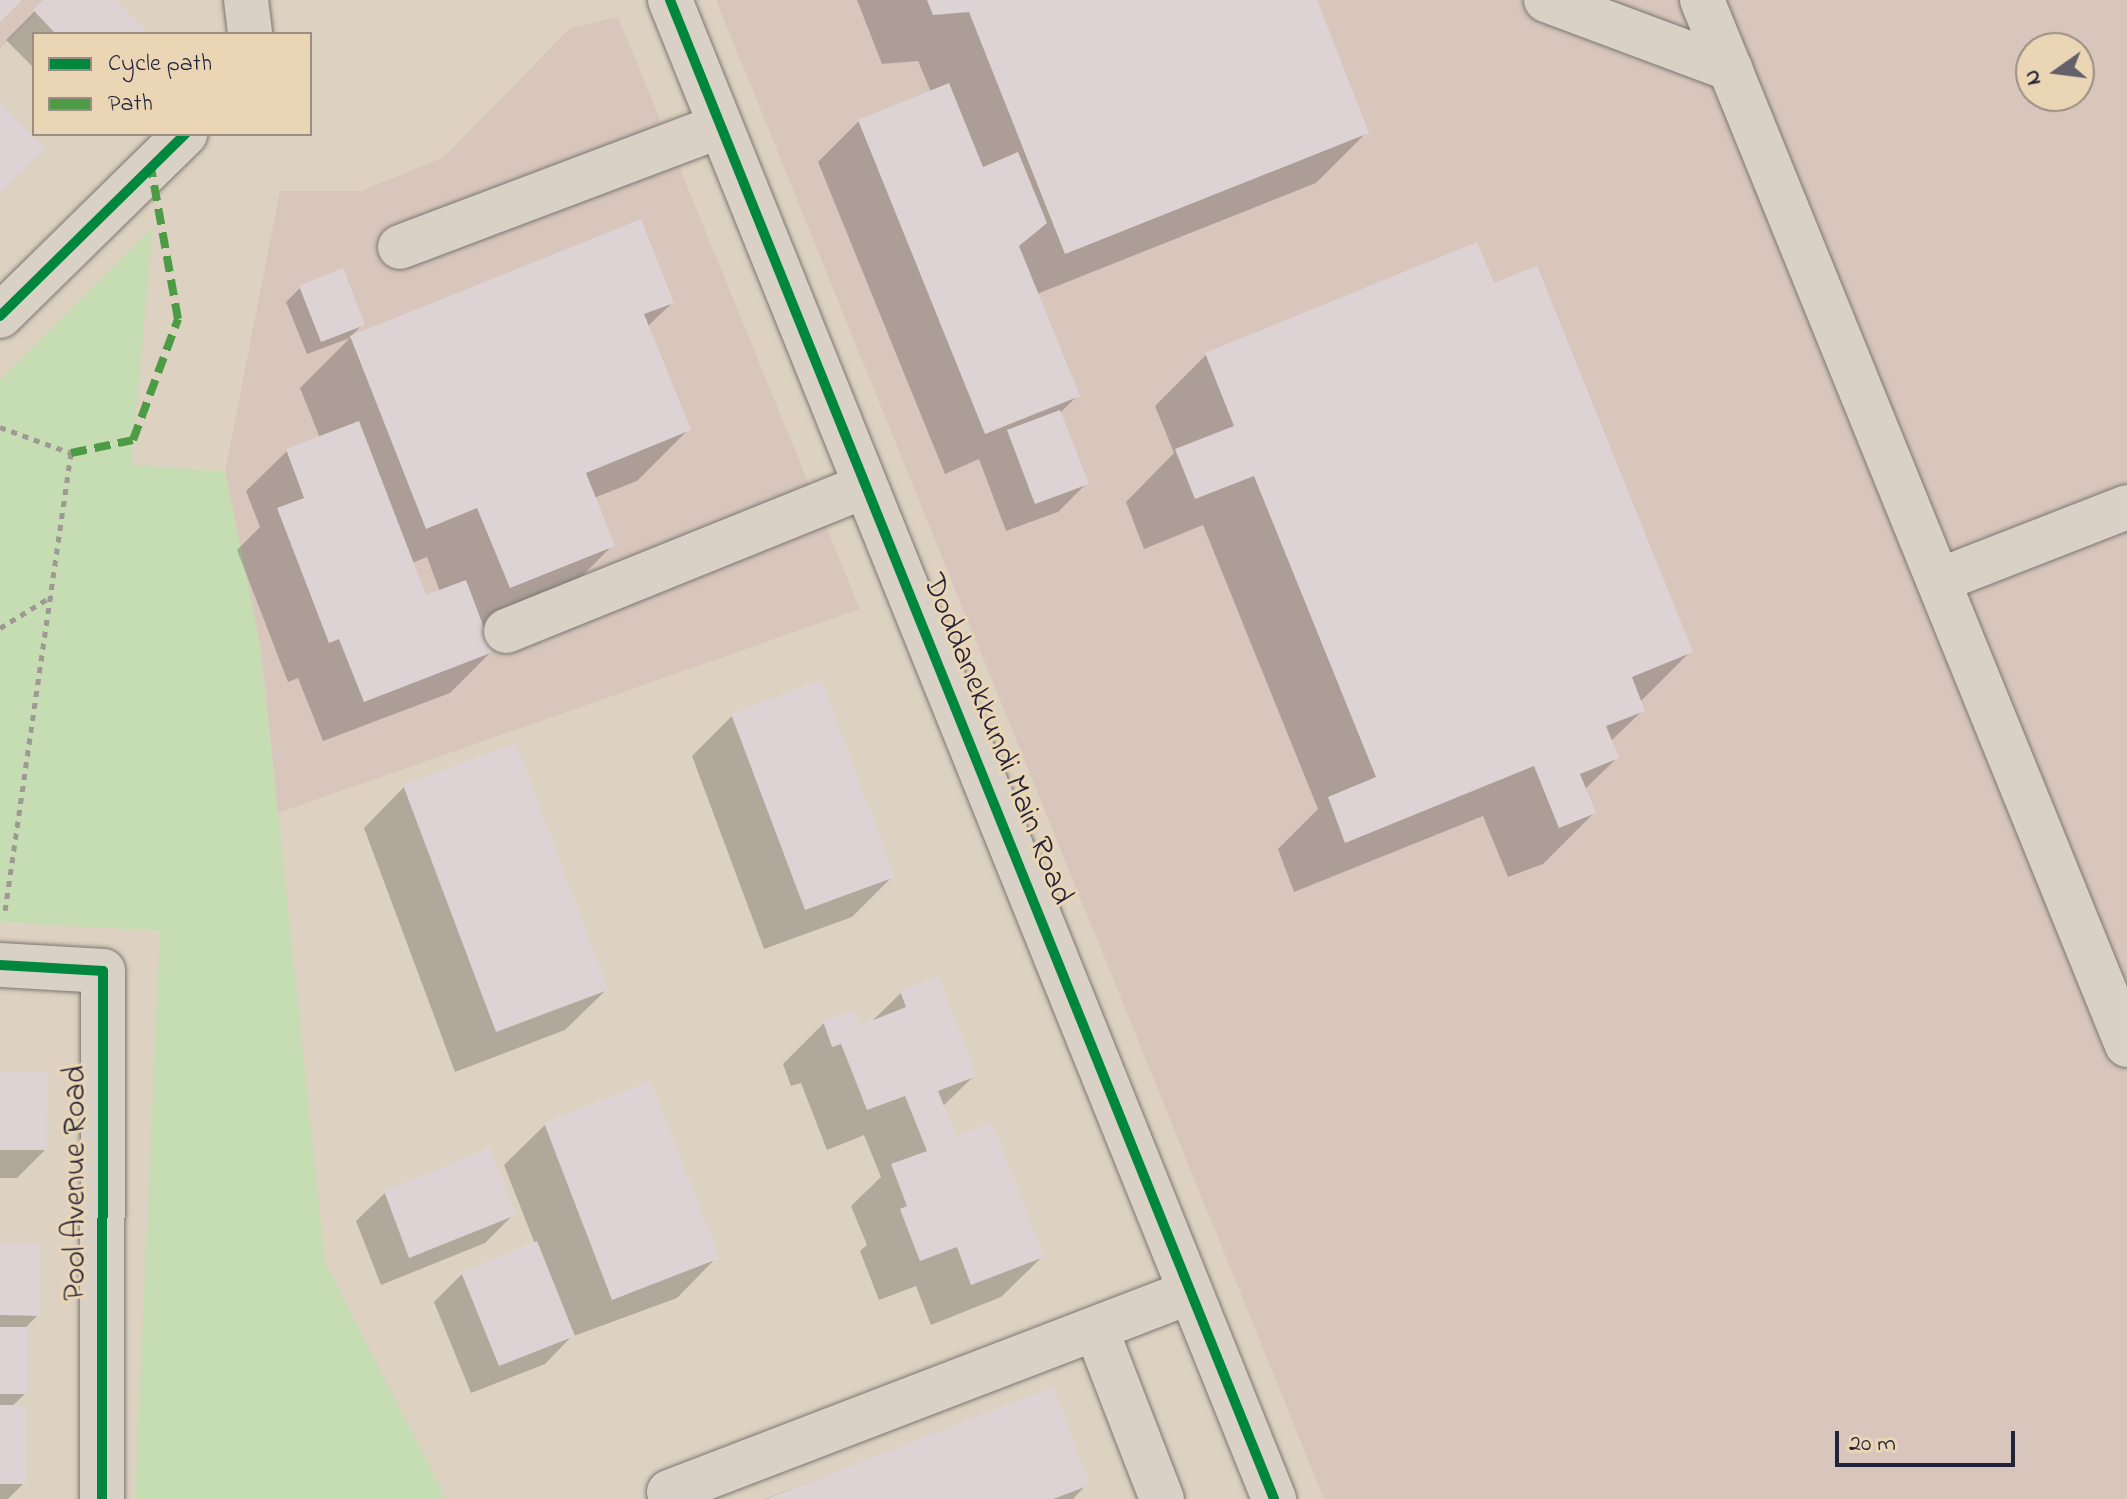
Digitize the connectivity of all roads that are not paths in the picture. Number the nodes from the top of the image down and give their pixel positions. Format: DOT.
graph roads {
  1 [pos="246,0"];
  2 [pos="670,0"];
  3 [pos="1546,0"];
  4 [pos="1702,0"];
  5 [pos="250,32"];
  6 [pos="1731,69"];
  7 [pos="720,126"];
  8 [pos="183,136"];
  9 [pos="400,247"];
  10 [pos="0,316"];
  11 [pos="865,486"];
  12 [pos="2127,507"];
  13 [pos="1940,580"];
  14 [pos="506,631"];
  15 [pos="0,965"];
  16 [pos="2127,1045"];
  17 [pos="1190,1292"];
  18 [pos="1096,1329"];
  19 [pos="669,1492"];
  20 [pos="102,1499"];
  21 [pos="1162,1499"];
  22 [pos="1274,1499"];
  1 -- 5 [label="street"];
  2 -- 7 [label="street, Doddanekkundi Main Road"];
  3 -- 6 [label="street"];
  4 -- 6 [label="street"];
  6 -- 13 [label="street"];
  7 -- 9 [label="street"];
  7 -- 11 [label="street, Doddanekkundi Main Road"];
  8 -- 10 [label="street"];
  11 -- 14 [label="street"];
  11 -- 17 [label="street, Doddanekkundi Main Road"];
  12 -- 13 [label="street"];
  13 -- 16 [label="street"];
  15 -- 20 [label="street, Pool Avenue Road"];
  17 -- 18 [label="street"];
  17 -- 22 [label="street, Doddanekkundi Main Road"];
  18 -- 19 [label="street"];
  18 -- 21 [label="street"];
}
